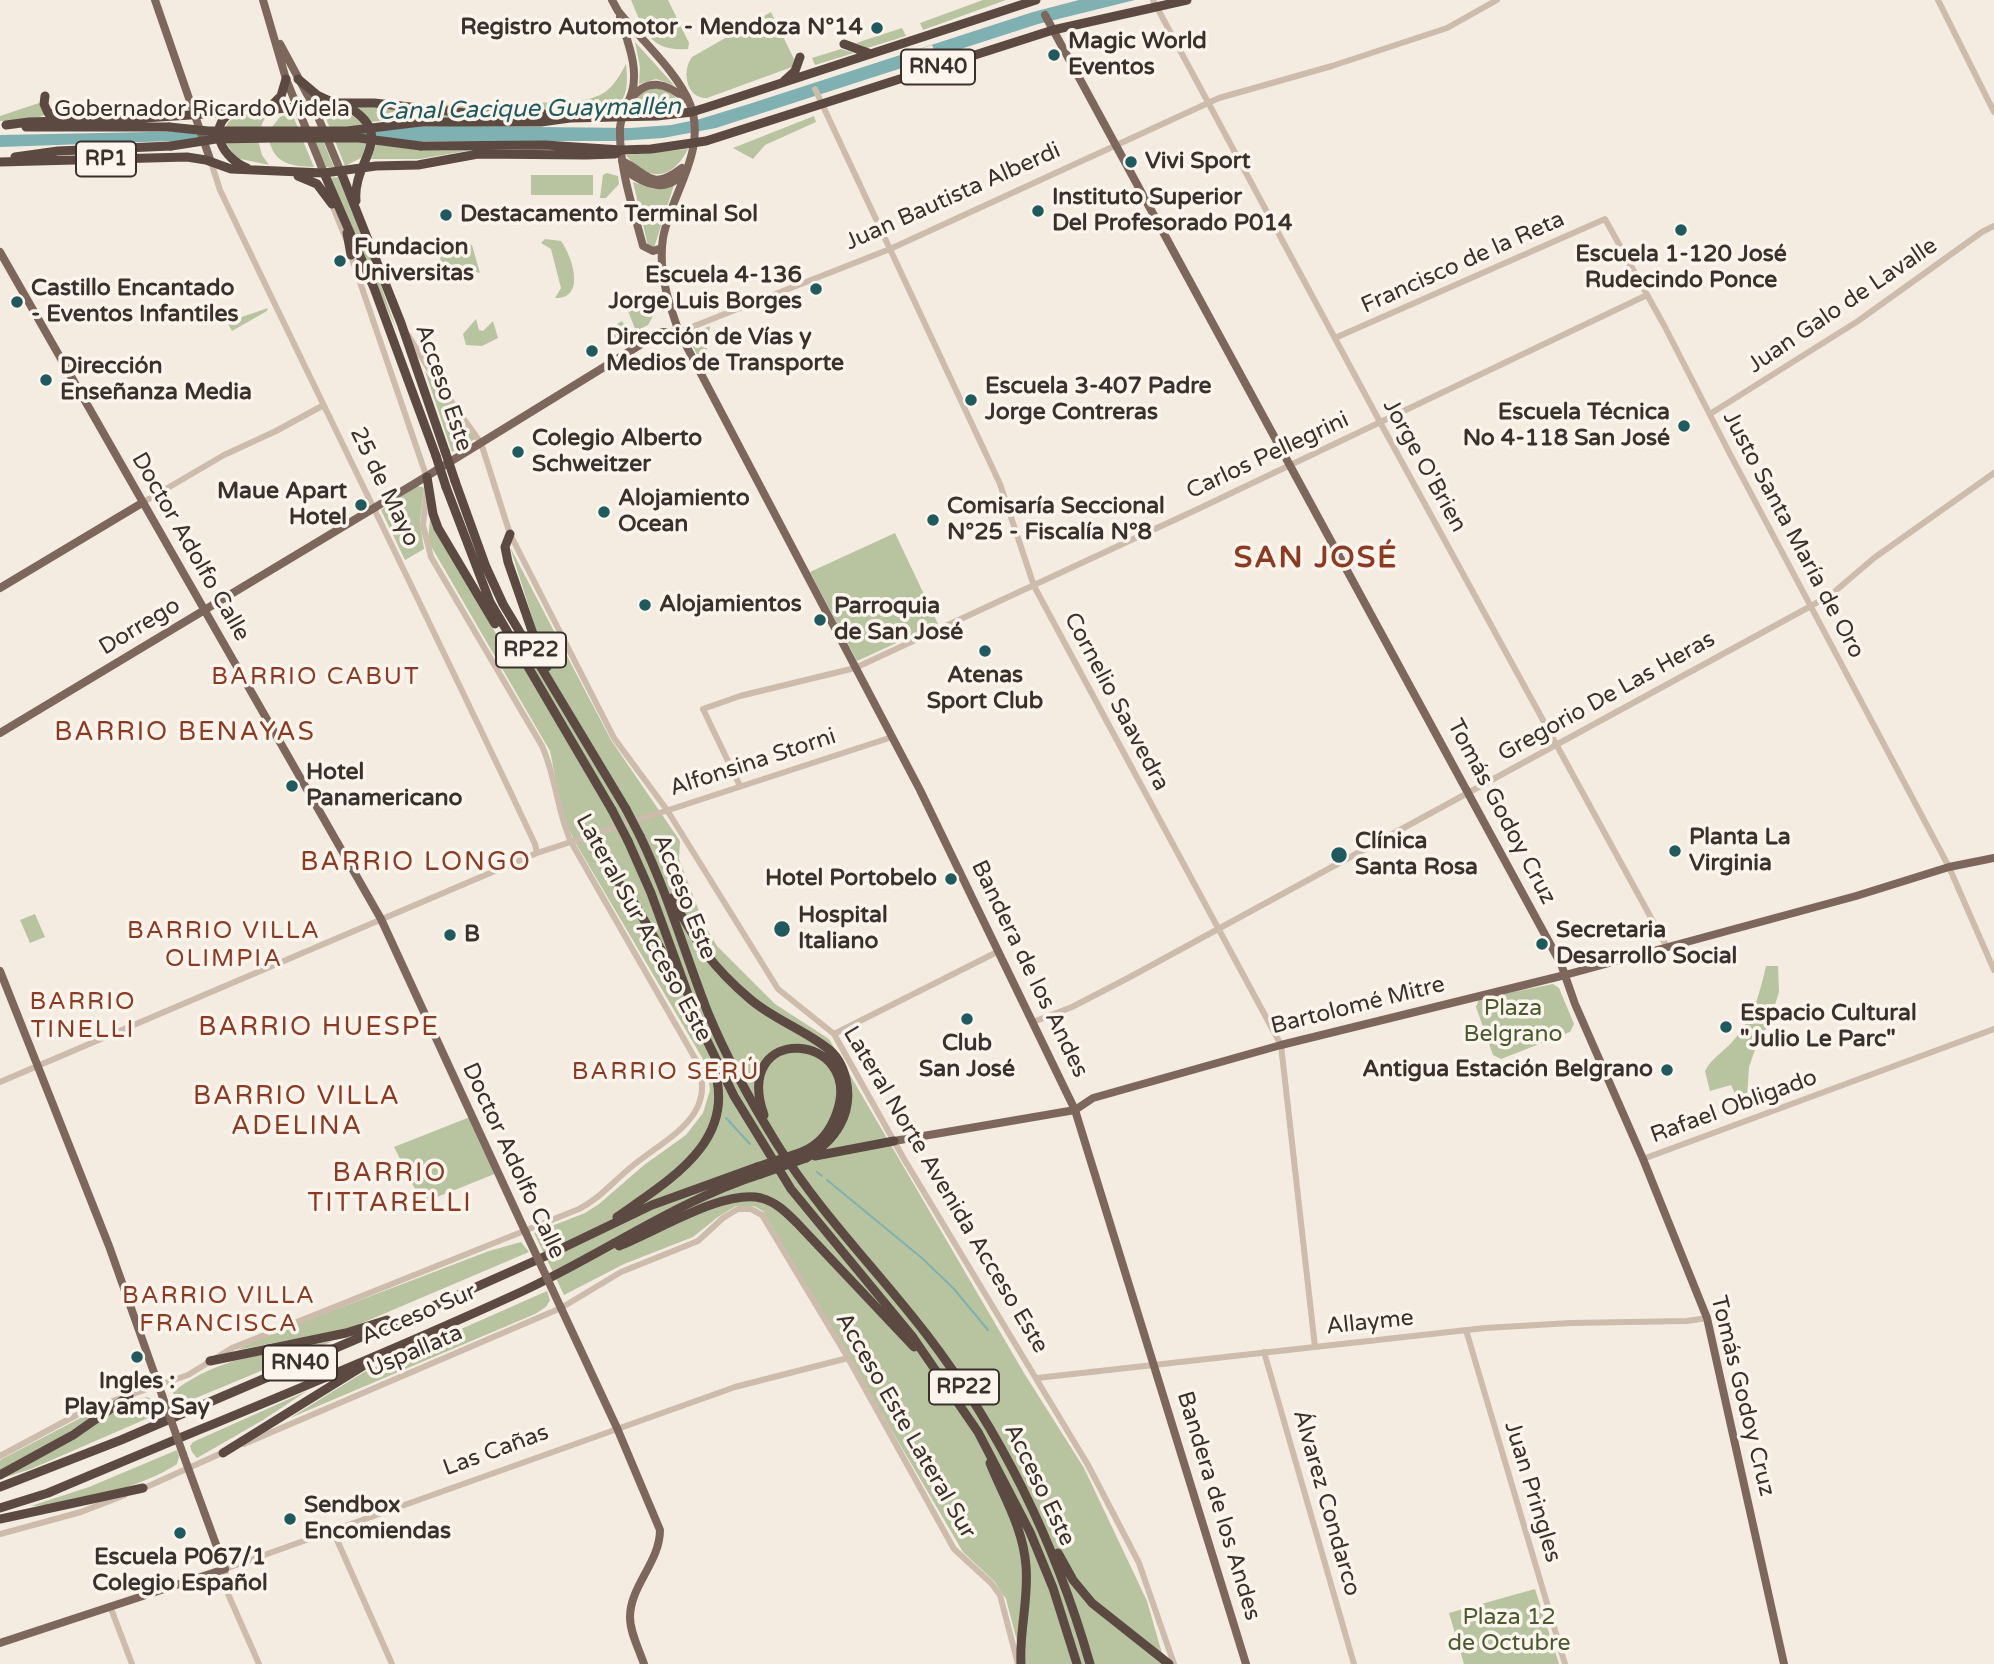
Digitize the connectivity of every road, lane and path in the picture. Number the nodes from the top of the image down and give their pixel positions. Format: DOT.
graph roads {
  1 [pos="155,0"];
  2 [pos="263,0"];
  3 [pos="612,0"];
  4 [pos="1036,0"];
  5 [pos="1186,0"];
  6 [pos="1497,0"];
  7 [pos="1938,0"];
  8 [pos="1155,3"];
  9 [pos="618,11"];
  10 [pos="269,19"];
  11 [pos="1047,19"];
  12 [pos="844,44"];
  13 [pos="871,54"];
  14 [pos="800,57"];
  15 [pos="286,79"];
  16 [pos="298,79"];
  17 [pos="778,84"];
  18 [pos="45,96"];
  19 [pos="819,96"];
  20 [pos="1208,102"];
  21 [pos="339,104"];
  22 [pos="313,105"];
  23 [pos="627,105"];
  24 [pos="296,107"];
  25 [pos="266,110"];
  26 [pos="234,112"];
  27 [pos="1994,112"];
  28 [pos="194,114"];
  29 [pos="156,116"];
  30 [pos="571,118"];
  31 [pos="693,123"];
  32 [pos="3,125"];
  33 [pos="314,133"];
  34 [pos="621,134"];
  35 [pos="203,139"];
  36 [pos="1115,144"];
  37 [pos="0,161"];
  38 [pos="690,162"];
  39 [pos="623,165"];
  40 [pos="215,166"];
  41 [pos="234,170"];
  42 [pos="254,171"];
  43 [pos="353,171"];
  44 [pos="290,173"];
  45 [pos="324,173"];
  46 [pos="331,202"];
  47 [pos="356,210"];
  48 [pos="341,211"];
  49 [pos="1605,219"];
  50 [pos="1994,226"];
  51 [pos="347,234"];
  52 [pos="662,248"];
  53 [pos="890,249"];
  54 [pos="0,252"];
  55 [pos="351,256"];
  56 [pos="1647,295"];
  57 [pos="401,323"];
  58 [pos="390,329"];
  59 [pos="678,332"];
  60 [pos="1335,338"];
  61 [pos="322,406"];
  62 [pos="1710,414"];
  63 [pos="1380,422"];
  64 [pos="481,443"];
  65 [pos="440,454"];
  66 [pos="1290,465"];
  67 [pos="444,466"];
  68 [pos="1994,473"];
  69 [pos="427,477"];
  70 [pos="142,503"];
  71 [pos="374,508"];
  72 [pos="510,534"];
  73 [pos="1034,586"];
  74 [pos="0,588"];
  75 [pos="1811,606"];
  76 [pos="204,611"];
  77 [pos="855,668"];
  78 [pos="529,671"];
  79 [pos="0,733"];
  80 [pos="892,737"];
  81 [pos="1555,745"];
  82 [pos="594,755"];
  83 [pos="740,786"];
  84 [pos="1469,793"];
  85 [pos="667,810"];
  86 [pos="589,836"];
  87 [pos="571,842"];
  88 [pos="537,853"];
  89 [pos="1994,858"];
  90 [pos="1949,867"];
  91 [pos="656,869"];
  92 [pos="381,919"];
  93 [pos="1219,928"];
  94 [pos="1667,947"];
  95 [pos="999,951"];
  96 [pos="1994,970"];
  97 [pos="0,971"];
  98 [pos="1565,975"];
  99 [pos="689,997"];
  100 [pos="698,1022"];
  101 [pos="1033,1022"];
  102 [pos="1994,1029"];
  103 [pos="834,1034"];
  104 [pos="1281,1045"];
  105 [pos="36,1066"];
  106 [pos="0,1082"];
  107 [pos="1075,1110"];
  108 [pos="894,1141"];
  109 [pos="778,1146"];
  110 [pos="804,1155"];
  111 [pos="1643,1159"];
  112 [pos="759,1170"];
  113 [pos="751,1209"];
  114 [pos="597,1230"];
  115 [pos="525,1231"];
  116 [pos="594,1256"];
  117 [pos="429,1308"];
  118 [pos="561,1308"];
  119 [pos="1707,1318"];
  120 [pos="1466,1330"];
  121 [pos="1315,1347"];
  122 [pos="391,1349"];
  123 [pos="1264,1352"];
  124 [pos="848,1358"];
  125 [pos="210,1361"];
  126 [pos="1155,1364"];
  127 [pos="1037,1378"];
  128 [pos="160,1391"];
  129 [pos="129,1396"];
  130 [pos="977,1406"];
  131 [pos="963,1410"];
  132 [pos="617,1428"];
  133 [pos="978,1432"];
  134 [pos="223,1453"];
  135 [pos="0,1456"];
  136 [pos="189,1469"];
  137 [pos="0,1475"];
  138 [pos="0,1487"];
  139 [pos="143,1488"];
  140 [pos="0,1508"];
  141 [pos="0,1519"];
  142 [pos="333,1531"];
  143 [pos="0,1534"];
  144 [pos="225,1569"];
  145 [pos="110,1606"];
  146 [pos="0,1643"];
  147 [pos="132,1664"];
  148 [pos="259,1664"];
  149 [pos="392,1664"];
  150 [pos="644,1664"];
  151 [pos="1020,1664"];
  152 [pos="1077,1664"];
  153 [pos="1090,1664"];
  154 [pos="1169,1664"];
  155 [pos="1174,1664"];
  156 [pos="1246,1664"];
  157 [pos="1354,1664"];
  158 [pos="1565,1664"];
  159 [pos="1784,1664"];
  1 -- 28 [label="main road, 25 de Mayo"];
  2 -- 10 [label="main road"];
  3 -- 9 [label="main road"];
  4 -- 11 [label="street"];
  4 -- 13 [label="highway, Gobernador Ricardo Videla / RN40"];
  5 -- 8 [label="highway, Gobernador Ricardo Videla / RN40"];
  6 -- 20 [label="street, Juan Bautista Alberdi"];
  7 -- 27 [label="street"];
  8 -- 11 [label="highway, Gobernador Ricardo Videla / RN40"];
  8 -- 20 [label="street, Jorge O'Brien"];
  9 -- 23 [label="main road"];
  9 -- 31 [label="main road"];
  10 -- 15 [label="main road, Acceso Este"];
  10 -- 16 [label="main road, Acceso Este"];
  11 -- 19 [label="highway, Gobernador Ricardo Videla / RN40"];
  11 -- 36 [label="main road, Tomás Godoy Cruz"];
  12 -- 13 [label="highway"];
  13 -- 17 [label="highway, Gobernador Ricardo Videla / RN40"];
  14 -- 17 [label="highway"];
  15 -- 24 [label="main road, Acceso Este"];
  15 -- 25 [label="highway"];
  16 -- 21 [label="highway"];
  16 -- 22 [label="main road, Acceso Este"];
  17 -- 31 [label="highway, Gobernador Ricardo Videla / RN40"];
  18 -- 29 [label="highway"];
  19 -- 31 [label="highway, Gobernador Ricardo Videla / RN40"];
  19 -- 53 [label="street, Cornelio Saavedra"];
  20 -- 36 [label="street, Juan Bautista Alberdi"];
  20 -- 60 [label="street, Jorge O'Brien"];
  21 -- 22 [label="highway, RN40"];
  21 -- 30 [label="highway, Gobernador Ricardo Videla / RN40"];
  21 -- 43 [label="highway, bridge"];
  22 -- 24 [label="highway, RN40"];
  22 -- 33 [label="main road, Acceso Este / RP22"];
  23 -- 31 [label="main road"];
  23 -- 34 [label="main road"];
  24 -- 25 [label="highway, RP1"];
  24 -- 33 [label="main road, Acceso Este / RP22"];
  25 -- 26 [label="highway, RP1"];
  26 -- 28 [label="highway, RP1"];
  26 -- 42 [label="highway, bridge"];
  28 -- 29 [label="highway, RP1"];
  28 -- 35 [label="main road, 25 de Mayo"];
  29 -- 32 [label="highway, RP1"];
  30 -- 33 [label="highway, Gobernador Ricardo Videla / RN40, bridge"];
  30 -- 34 [label="highway, Gobernador Ricardo Videla / RN40"];
  31 -- 34 [label="highway, Gobernador Ricardo Videla / RN40"];
  31 -- 34 [label="highway, Gobernador Ricardo Videla / RN40"];
  31 -- 38 [label="main road, Bandera de los Andes"];
  32 -- 33 [label="highway, Gobernador Ricardo Videla / RP1, bridge"];
  33 -- 34 [label="highway, Gobernador Ricardo Videla / RN40, bridge"];
  33 -- 37 [label="highway, Gobernador Ricardo Videla / RP1, bridge"];
  33 -- 43 [label="main road, Acceso Este / RP22, bridge"];
  33 -- 45 [label="main road, Acceso Este / RP22"];
  34 -- 39 [label="main road"];
  34 -- 43 [label="highway, Gobernador Ricardo Videla / RN40"];
  35 -- 40 [label="main road, 25 de Mayo"];
  35 -- 41 [label="main road"];
  36 -- 53 [label="street, Juan Bautista Alberdi"];
  36 -- 66 [label="main road, Tomás Godoy Cruz"];
  37 -- 40 [label="highway, Gobernador Ricardo Videla / RP1"];
  38 -- 39 [label="main road"];
  38 -- 52 [label="main road, Bandera de los Andes"];
  39 -- 52 [label="main road"];
  40 -- 41 [label="highway, Gobernador Ricardo Videla / RP1"];
  40 -- 61 [label="street, 25 de Mayo"];
  41 -- 42 [label="highway, Gobernador Ricardo Videla / RP1"];
  42 -- 44 [label="highway, Gobernador Ricardo Videla / RP1"];
  43 -- 45 [label="highway, Gobernador Ricardo Videla"];
  43 -- 47 [label="highway, Acceso Este / RP22"];
  43 -- 47 [label="highway"];
  44 -- 45 [label="highway, Gobernador Ricardo Videla / RP1"];
  44 -- 46 [label="highway"];
  45 -- 48 [label="highway, Acceso Este / RP22"];
  46 -- 51 [label="highway"];
  46 -- 55 [label="street"];
  47 -- 57 [label="highway, Acceso Este / RP22"];
  48 -- 51 [label="highway"];
  48 -- 58 [label="highway, Acceso Este / RP22"];
  49 -- 56 [label="street, Justo Santa María de Oro"];
  49 -- 60 [label="street, Francisco de la Reta"];
  50 -- 62 [label="street, Juan Galo de Lavalle"];
  51 -- 55 [label="highway"];
  51 -- 58 [label="highway"];
  52 -- 59 [label="main road, Bandera de los Andes"];
  53 -- 59 [label="street, Juan Bautista Alberdi"];
  53 -- 73 [label="street, Cornelio Saavedra"];
  54 -- 70 [label="main road, Doctor Adolfo Calle"];
  55 -- 69 [label="street"];
  56 -- 62 [label="street, Justo Santa María de Oro"];
  56 -- 63 [label="street, Carlos Pellegrini"];
  57 -- 64 [label="street, Lateral Norte Avenida Acceso Este"];
  57 -- 65 [label="highway, Acceso Este / RP22"];
  58 -- 65 [label="highway, Acceso Este / RP22"];
  59 -- 64 [label="main road, Juan Bautista Alberdi"];
  59 -- 77 [label="main road, Bandera de los Andes"];
  60 -- 63 [label="street, Jorge O'Brien"];
  61 -- 70 [label="street"];
  61 -- 71 [label="street, 25 de Mayo"];
  62 -- 75 [label="street, Justo Santa María de Oro"];
  63 -- 66 [label="street, Carlos Pellegrini"];
  63 -- 81 [label="street, Jorge O'Brien"];
  64 -- 67 [label="main road, Juan Bautista Alberdi"];
  64 -- 72 [label="street, Lateral Norte Avenida Acceso Este"];
  65 -- 78 [label="highway, Acceso Este / RP22, bridge"];
  65 -- 82 [label="highway, Acceso Este / RP22, bridge"];
  66 -- 73 [label="street, Carlos Pellegrini"];
  66 -- 84 [label="main road, Tomás Godoy Cruz"];
  67 -- 69 [label="main road, Dorrego"];
  68 -- 75 [label="street, Gregorio De Las Heras"];
  69 -- 71 [label="main road, Dorrego"];
  69 -- 78 [label="highway"];
  69 -- 87 [label="street, Lateral Sur Acceso Este"];
  70 -- 74 [label="main road"];
  70 -- 76 [label="main road, Doctor Adolfo Calle"];
  71 -- 76 [label="main road, Dorrego"];
  71 -- 88 [label="street, 25 de Mayo"];
  72 -- 82 [label="highway"];
  72 -- 85 [label="street, Lateral Norte Avenida Acceso Este"];
  73 -- 77 [label="street, Carlos Pellegrini"];
  73 -- 93 [label="street, Cornelio Saavedra"];
  75 -- 81 [label="street, Gregorio De Las Heras"];
  75 -- 90 [label="street, Justo Santa María de Oro"];
  76 -- 79 [label="main road, Dorrego"];
  76 -- 92 [label="main road, Doctor Adolfo Calle"];
  77 -- 80 [label="main road, Bandera de los Andes"];
  77 -- 83 [label="street, Carlos Pellegrini"];
  78 -- 99 [label="highway, Acceso Este / RP22, bridge"];
  80 -- 83 [label="street, Alfonsina Storni"];
  80 -- 95 [label="main road, Bandera de los Andes"];
  81 -- 84 [label="street, Gregorio De Las Heras"];
  81 -- 94 [label="street, Jorge O'Brien"];
  82 -- 91 [label="highway, Acceso Este / RP22, bridge"];
  83 -- 85 [label="street, Alfonsina Storni"];
  84 -- 93 [label="street, Gregorio De Las Heras"];
  84 -- 98 [label="main road, Tomás Godoy Cruz"];
  85 -- 86 [label="street, Alfonsina Storni"];
  85 -- 103 [label="street, Lateral Norte Avenida Acceso Este"];
  86 -- 87 [label="street, Alfonsina Storni"];
  86 -- 99 [label="highway"];
  87 -- 88 [label="street, Alfonsina Storni"];
  87 -- 115 [label="street, Lateral Sur Acceso Este"];
  88 -- 92 [label="street, Alfonsina Storni"];
  89 -- 90 [label="main road, Bartolomé Mitre"];
  90 -- 94 [label="main road, Bartolomé Mitre"];
  90 -- 96 [label="street, Justo Santa María de Oro"];
  91 -- 109 [label="highway, Acceso Este / RP22"];
  91 -- 110 [label="highway"];
  92 -- 105 [label="street, Alfonsina Storni"];
  92 -- 115 [label="main road, Doctor Adolfo Calle"];
  93 -- 101 [label="street, Gregorio De Las Heras"];
  93 -- 104 [label="street, Cornelio Saavedra"];
  94 -- 98 [label="main road, Bartolomé Mitre"];
  95 -- 101 [label="main road, Bandera de los Andes"];
  95 -- 103 [label="street"];
  97 -- 105 [label="main road"];
  98 -- 104 [label="main road, Bartolomé Mitre"];
  98 -- 111 [label="main road, Tomás Godoy Cruz"];
  99 -- 100 [label="highway, Acceso Este / RP22"];
  100 -- 114 [label="highway"];
  100 -- 131 [label="highway, Acceso Este / RP22"];
  101 -- 107 [label="main road, Bandera de los Andes"];
  102 -- 111 [label="street, Rafael Obligado"];
  103 -- 108 [label="street, Lateral Norte Avenida Acceso Este"];
  104 -- 107 [label="main road, Bartolomé Mitre"];
  104 -- 121 [label="street, Cornelio Saavedra"];
  105 -- 106 [label="street, Alfonsina Storni"];
  105 -- 128 [label="main road"];
  107 -- 108 [label="main road, Bartolomé Mitre"];
  107 -- 126 [label="main road, Bandera de los Andes"];
  108 -- 110 [label="highway"];
  108 -- 127 [label="street, Lateral Norte Avenida Acceso Este"];
  109 -- 110 [label="highway"];
  109 -- 130 [label="highway, Acceso Este / RP22"];
  110 -- 112 [label="highway, Acceso Sur / RN40, bridge"];
  111 -- 119 [label="main road, Tomás Godoy Cruz"];
  112 -- 114 [label="highway, Acceso Sur / RN40"];
  112 -- 116 [label="highway, Acceso Sur / RN40"];
  113 -- 118 [label="street, Uspallata"];
  113 -- 124 [label="street, Acceso Este Lateral Sur"];
  114 -- 117 [label="highway, Acceso Sur / RN40"];
  115 -- 118 [label="main road, Doctor Adolfo Calle, bridge"];
  115 -- 125 [label="street"];
  116 -- 122 [label="highway, Acceso Sur / RN40"];
  116 -- 131 [label="highway"];
  117 -- 125 [label="highway"];
  117 -- 138 [label="highway, Acceso Sur / RN40"];
  118 -- 132 [label="main road, Doctor Adolfo Calle"];
  118 -- 134 [label="street, Uspallata"];
  119 -- 120 [label="street, Allayme"];
  119 -- 159 [label="main road, Tomás Godoy Cruz"];
  120 -- 121 [label="street, Allayme"];
  120 -- 158 [label="street, Juan Pringles"];
  121 -- 123 [label="street, Allayme"];
  122 -- 134 [label="highway"];
  122 -- 140 [label="highway, Acceso Sur / RN40"];
  123 -- 126 [label="street, Allayme"];
  123 -- 157 [label="street, Álvarez Condarco"];
  124 -- 132 [label="street, Las Cañas"];
  124 -- 151 [label="street, Acceso Este Lateral Sur"];
  125 -- 128 [label="street"];
  126 -- 127 [label="street, Allayme"];
  126 -- 156 [label="main road, Bandera de los Andes"];
  127 -- 155 [label="street, Lateral Norte Avenida Acceso Este"];
  128 -- 129 [label="street"];
  128 -- 136 [label="main road, bridge"];
  129 -- 135 [label="street"];
  129 -- 137 [label="highway"];
  130 -- 153 [label="highway, Acceso Este / RP22"];
  130 -- 154 [label="highway"];
  131 -- 133 [label="highway, Acceso Este / RP22"];
  132 -- 142 [label="street, Las Cañas"];
  132 -- 150 [label="main road, Doctor Adolfo Calle"];
  133 -- 151 [label="highway"];
  133 -- 152 [label="highway, Acceso Este / RP22"];
  134 -- 136 [label="street, Uspallata"];
  136 -- 139 [label="street, Uspallata"];
  136 -- 144 [label="main road"];
  139 -- 141 [label="highway"];
  139 -- 143 [label="street, Uspallata"];
  142 -- 144 [label="street, Las Cañas"];
  142 -- 149 [label="street"];
  144 -- 145 [label="main road, Las Cañas"];
  144 -- 148 [label="street"];
  145 -- 146 [label="main road, Las Cañas"];
  145 -- 147 [label="street"];
}
